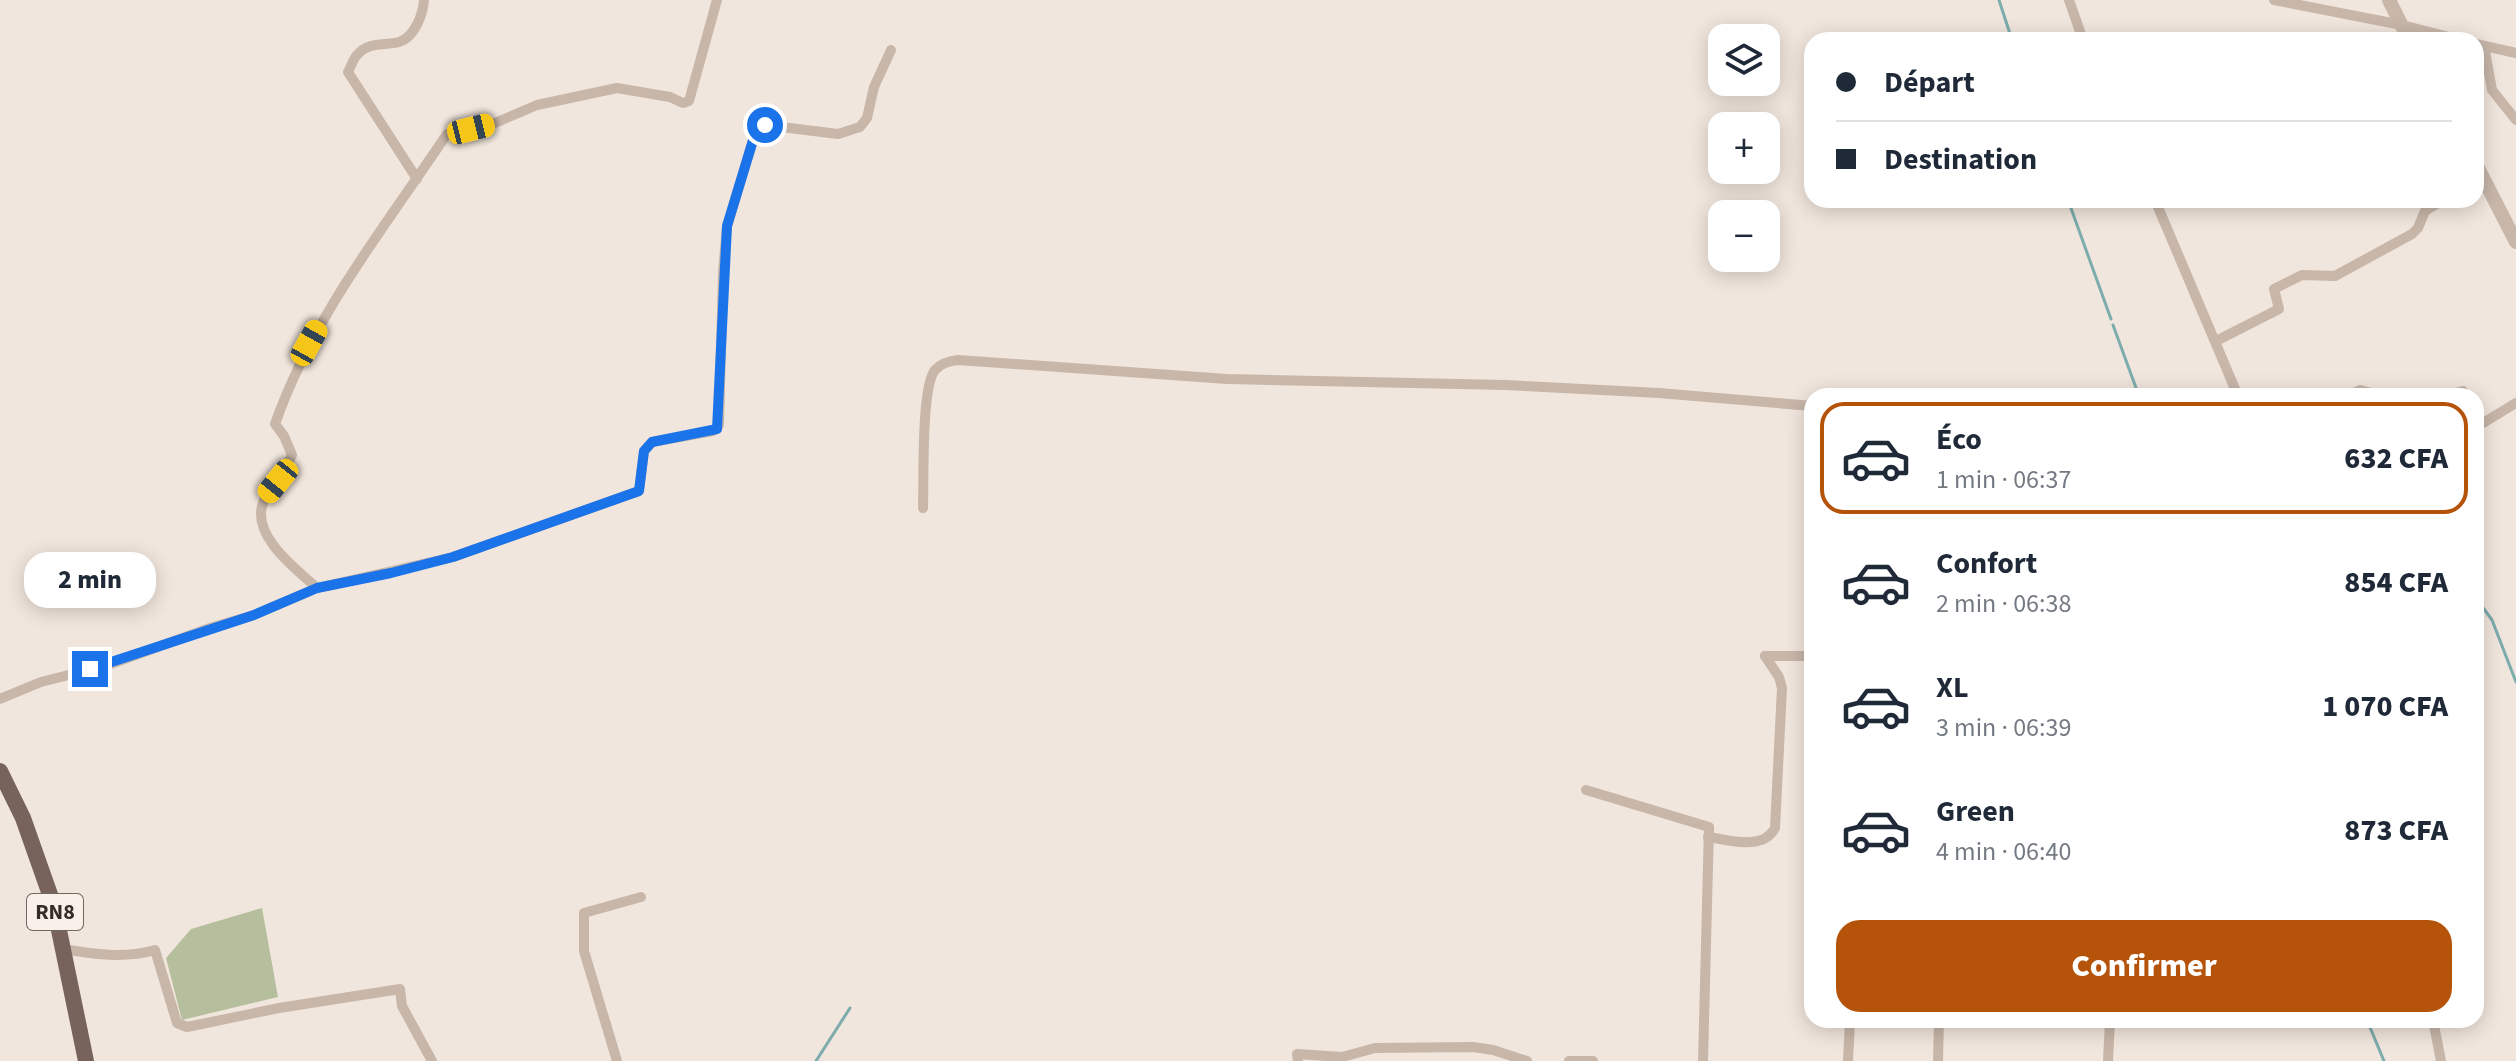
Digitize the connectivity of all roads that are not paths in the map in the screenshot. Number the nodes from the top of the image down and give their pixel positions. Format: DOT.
graph roads {
  1 [pos="424,0"];
  2 [pos="717,0"];
  3 [pos="2069,0"];
  4 [pos="2274,0"];
  5 [pos="2389,0"];
  6 [pos="2402,25"];
  7 [pos="2080,32"];
  8 [pos="2405,32"];
  9 [pos="2430,32"];
  10 [pos="2484,46"];
  11 [pos="891,50"];
  12 [pos="2516,53"];
  13 [pos="2484,60"];
  14 [pos="2516,120"];
  15 [pos="417,179"];
  16 [pos="2484,185"];
  17 [pos="2158,208"];
  18 [pos="2430,208"];
  19 [pos="2516,242"];
  20 [pos="2216,341"];
  21 [pos="2235,388"];
  22 [pos="2516,403"];
  23 [pos="1804,405"];
  24 [pos="2484,422"];
  25 [pos="923,508"];
  26 [pos="317,588"];
  27 [pos="1804,656"];
  28 [pos="0,699"];
  29 [pos="0,771"];
  30 [pos="1586,790"];
  31 [pos="1708,837"];
  32 [pos="641,897"];
  33 [pos="63,949"];
  34 [pos="1850,1028"];
  35 [pos="1939,1028"];
  36 [pos="2110,1028"];
  37 [pos="2435,1028"];
  38 [pos="1511,1059"];
  39 [pos="86,1061"];
  40 [pos="432,1061"];
  41 [pos="617,1061"];
  42 [pos="1298,1061"];
  43 [pos="1527,1061"];
  44 [pos="1569,1061"];
  45 [pos="1593,1061"];
  46 [pos="1703,1061"];
  47 [pos="1848,1061"];
  48 [pos="1938,1061"];
  49 [pos="2108,1061"];
  50 [pos="2441,1061"];
  1 -- 15 [label="street"];
  2 -- 15 [label="street"];
  3 -- 7 [label="street"];
  4 -- 6 [label="street"];
  5 -- 6 [label="street"];
  6 -- 8 [label="street"];
  6 -- 9 [label="street"];
  10 -- 12 [label="street"];
  11 -- 26 [label="street"];
  13 -- 14 [label="street"];
  15 -- 26 [label="street"];
  16 -- 19 [label="street"];
  17 -- 20 [label="street"];
  18 -- 20 [label="street"];
  20 -- 21 [label="street"];
  22 -- 24 [label="street"];
  23 -- 25 [label="street"];
  26 -- 28 [label="street"];
  27 -- 31 [label="street"];
  29 -- 33 [label="main road, RN8"];
  30 -- 31 [label="street"];
  31 -- 46 [label="street"];
  32 -- 41 [label="street"];
  33 -- 39 [label="main road, RN8"];
  33 -- 40 [label="street"];
  34 -- 47 [label="street"];
  35 -- 48 [label="street"];
  36 -- 49 [label="street"];
  37 -- 50 [label="street"];
  38 -- 42 [label="street"];
  38 -- 43 [label="street"];
  44 -- 45 [label="street"];
}
